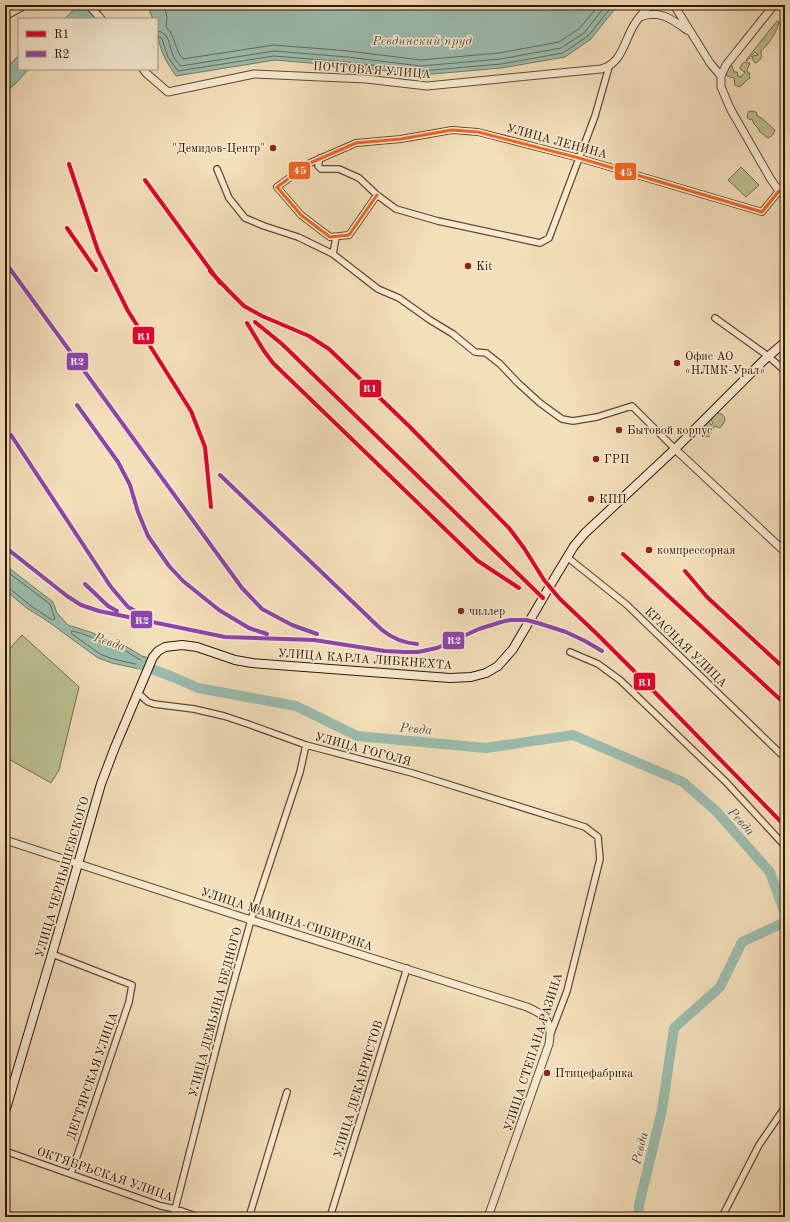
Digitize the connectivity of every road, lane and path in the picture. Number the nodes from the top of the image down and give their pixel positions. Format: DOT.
graph roads {
  1 [pos="26,5"];
  2 [pos="89,5"];
  3 [pos="650,5"];
  4 [pos="673,5"];
  5 [pos="774,5"];
  6 [pos="660,15"];
  7 [pos="5,16"];
  8 [pos="640,17"];
  9 [pos="100,18"];
  10 [pos="690,31"];
  11 [pos="609,67"];
  12 [pos="144,70"];
  13 [pos="721,76"];
  14 [pos="320,158"];
  15 [pos="579,158"];
  16 [pos="217,169"];
  17 [pos="779,191"];
  18 [pos="377,195"];
  19 [pos="785,196"];
  20 [pos="336,237"];
  21 [pos="333,254"];
  22 [pos="715,318"];
  23 [pos="785,342"];
  24 [pos="768,356"];
  25 [pos="785,371"];
  26 [pos="675,449"];
  27 [pos="785,552"];
  28 [pos="567,557"];
  29 [pos="570,652"];
  30 [pos="155,653"];
  31 [pos="139,689"];
  32 [pos="306,745"];
  33 [pos="785,758"];
  34 [pos="585,827"];
  35 [pos="5,840"];
  36 [pos="785,846"];
  37 [pos="79,863"];
  38 [pos="251,920"];
  39 [pos="52,954"];
  40 [pos="407,968"];
  41 [pos="551,1033"];
  42 [pos="287,1092"];
  43 [pos="785,1107"];
  44 [pos="5,1112"];
  45 [pos="5,1151"];
  46 [pos="71,1174"];
  47 [pos="176,1209"];
  48 [pos="173,1217"];
  49 [pos="198,1217"];
  50 [pos="249,1217"];
  51 [pos="330,1217"];
  52 [pos="488,1217"];
  53 [pos="722,1217"];
  1 -- 7 [label="street"];
  2 -- 9 [label="street"];
  3 -- 6 [label="street"];
  3 -- 8 [label="street"];
  4 -- 6 [label="street"];
  4 -- 10 [label="street"];
  5 -- 13 [label="street"];
  6 -- 8 [label="street"];
  6 -- 10 [label="street"];
  8 -- 11 [label="street"];
  10 -- 13 [label="street"];
  11 -- 12 [label="street, ПОЧТОВАЯ УЛИЦА"];
  11 -- 15 [label="street"];
  13 -- 17 [label="street"];
  14 -- 15 [label="street, УЛИЦА ЛЕНИНА"];
  14 -- 18 [label="street"];
  14 -- 20 [label="street, УЛИЦА ЛЕНИНА"];
  15 -- 17 [label="street, УЛИЦА ЛЕНИНА"];
  15 -- 18 [label="street"];
  16 -- 21 [label="street"];
  17 -- 19 [label="street"];
  18 -- 20 [label="street"];
  20 -- 21 [label="street"];
  21 -- 26 [label="street"];
  22 -- 24 [label="street"];
  23 -- 24 [label="main road, УЛИЦА КАРЛА ЛИБКНЕХТА"];
  24 -- 25 [label="street"];
  24 -- 26 [label="main road, УЛИЦА КАРЛА ЛИБКНЕХТА"];
  26 -- 27 [label="street"];
  26 -- 28 [label="main road, УЛИЦА КАРЛА ЛИБКНЕХТА"];
  28 -- 30 [label="main road, УЛИЦА КАРЛА ЛИБКНЕХТА"];
  28 -- 33 [label="street, КРАСНАЯ УЛИЦА"];
  29 -- 36 [label="street"];
  30 -- 31 [label="main road, УЛИЦА ЧЕРНЫШЕВСКОГО"];
  31 -- 32 [label="street, УЛИЦА ГОГОЛЯ"];
  31 -- 37 [label="main road, УЛИЦА ЧЕРНЫШЕВСКОГО"];
  32 -- 34 [label="street, УЛИЦА ГОГОЛЯ"];
  32 -- 38 [label="street, УЛИЦА ДЕМЬЯНА БЕДНОГО"];
  34 -- 41 [label="street, УЛИЦА СТЕПАНА РАЗИНА"];
  35 -- 37 [label="street, УЛИЦА МАМИНА-СИБИРЯКА"];
  37 -- 38 [label="street, УЛИЦА МАМИНА-СИБИРЯКА"];
  37 -- 39 [label="main road, УЛИЦА ЧЕРНЫШЕВСКОГО"];
  38 -- 40 [label="street, УЛИЦА МАМИНА-СИБИРЯКА"];
  38 -- 47 [label="street, УЛИЦА ДЕМЬЯНА БЕДНОГО"];
  39 -- 44 [label="main road, УЛИЦА ЧЕРНЫШЕВСКОГО"];
  39 -- 46 [label="street, ДЕГТЯРСКАЯ УЛИЦА"];
  40 -- 41 [label="street, УЛИЦА МАМИНА-СИБИРЯКА"];
  40 -- 51 [label="street, УЛИЦА ДЕКАБРИСТОВ"];
  41 -- 52 [label="street, УЛИЦА СТЕПАНА РАЗИНА"];
  42 -- 50 [label="street"];
  43 -- 53 [label="street"];
  45 -- 46 [label="street, ОКТЯБРЬСКАЯ УЛИЦА"];
  46 -- 47 [label="street, ОКТЯБРЬСКАЯ УЛИЦА"];
  47 -- 48 [label="street, УЛИЦА ДЕМЬЯНА БЕДНОГО"];
  47 -- 49 [label="street, ОКТЯБРЬСКАЯ УЛИЦА"];
}
